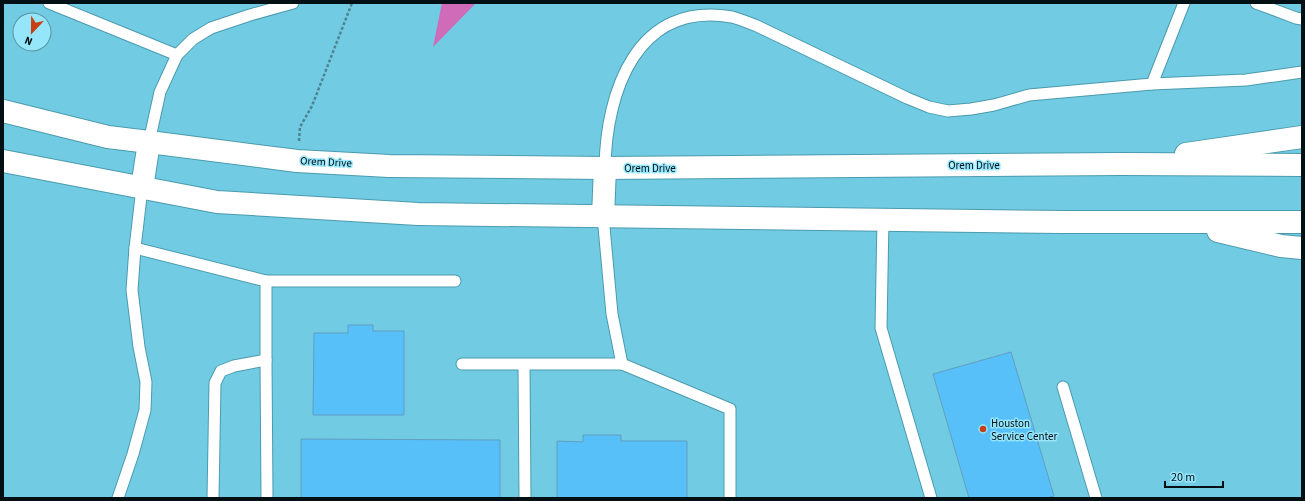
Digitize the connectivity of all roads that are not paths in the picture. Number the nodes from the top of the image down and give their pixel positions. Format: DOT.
graph roads {
  1 [pos="49,3"];
  2 [pos="293,3"];
  3 [pos="1184,3"];
  4 [pos="1256,3"];
  5 [pos="1302,19"];
  6 [pos="177,55"];
  7 [pos="1302,72"];
  8 [pos="1152,84"];
  9 [pos="3,111"];
  10 [pos="1302,137"];
  11 [pos="149,142"];
  12 [pos="3,161"];
  13 [pos="1122,164"];
  14 [pos="1302,165"];
  15 [pos="605,168"];
  16 [pos="142,188"];
  17 [pos="603,216"];
  18 [pos="883,219"];
  19 [pos="1182,222"];
  20 [pos="1302,222"];
  21 [pos="134,248"];
  22 [pos="1302,248"];
  23 [pos="266,281"];
  24 [pos="455,281"];
  25 [pos="266,360"];
  26 [pos="462,364"];
  27 [pos="622,364"];
  28 [pos="524,365"];
  29 [pos="1063,387"];
  30 [pos="118,498"];
  31 [pos="213,498"];
  32 [pos="267,498"];
  33 [pos="525,498"];
  34 [pos="730,498"];
  35 [pos="931,498"];
  36 [pos="1096,498"];
  1 -- 6 [label="lane"];
  2 -- 6 [label="lane"];
  3 -- 8 [label="lane"];
  4 -- 5 [label="lane"];
  6 -- 11 [label="lane"];
  7 -- 8 [label="lane"];
  8 -- 15 [label="lane"];
  9 -- 11 [label="main road, Orem Drive"];
  10 -- 13 [label="main road"];
  11 -- 15 [label="main road, Orem Drive"];
  11 -- 16 [label="main road"];
  12 -- 16 [label="main road"];
  13 -- 14 [label="main road, Orem Drive"];
  13 -- 15 [label="main road, Orem Drive"];
  15 -- 17 [label="main road"];
  16 -- 17 [label="main road"];
  16 -- 21 [label="lane"];
  17 -- 18 [label="main road"];
  17 -- 27 [label="lane"];
  18 -- 19 [label="main road"];
  18 -- 35 [label="lane"];
  19 -- 20 [label="main road"];
  19 -- 22 [label="main road"];
  21 -- 23 [label="lane"];
  21 -- 30 [label="lane"];
  23 -- 24 [label="lane"];
  23 -- 25 [label="lane"];
  25 -- 31 [label="lane"];
  25 -- 32 [label="lane"];
  26 -- 28 [label="lane"];
  27 -- 28 [label="lane"];
  27 -- 34 [label="lane"];
  28 -- 33 [label="lane"];
  29 -- 36 [label="lane"];
}
